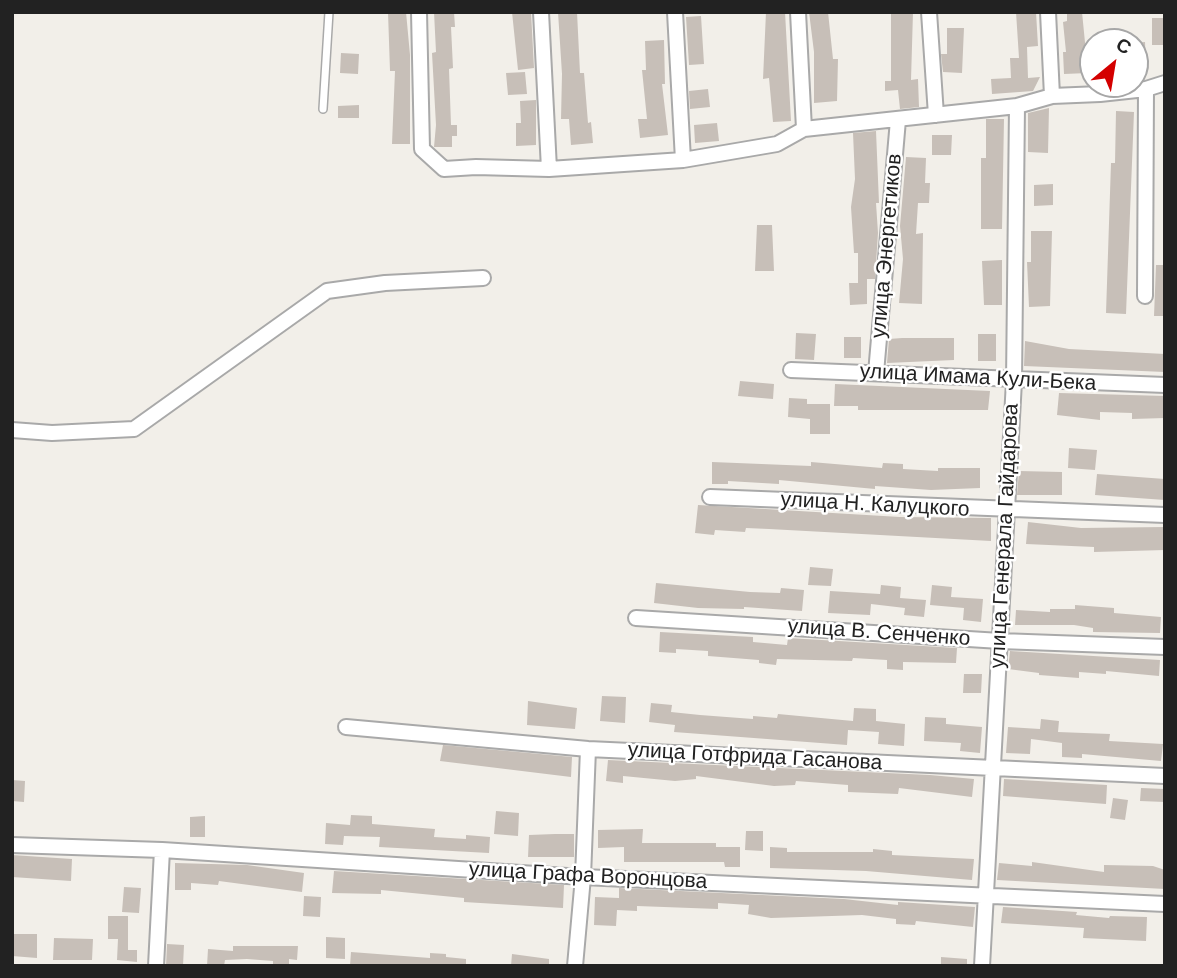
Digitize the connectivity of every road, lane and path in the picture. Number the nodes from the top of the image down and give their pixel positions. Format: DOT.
graph roads {
  1 [pos="329,12"];
  2 [pos="419,12"];
  3 [pos="541,12"];
  4 [pos="675,12"];
  5 [pos="798,12"];
  6 [pos="929,12"];
  7 [pos="1048,12"];
  8 [pos="1079,94"];
  9 [pos="1052,96"];
  10 [pos="1146,98"];
  11 [pos="1017,106"];
  12 [pos="323,109"];
  13 [pos="936,115"];
  14 [pos="898,120"];
  15 [pos="804,129"];
  16 [pos="683,160"];
  17 [pos="549,169"];
  18 [pos="483,278"];
  19 [pos="1144,296"];
  20 [pos="791,370"];
  21 [pos="876,373"];
  22 [pos="1014,381"];
  23 [pos="1165,385"];
  24 [pos="12,430"];
  25 [pos="710,498"];
  26 [pos="1007,511"];
  27 [pos="1165,515"];
  28 [pos="636,618"];
  29 [pos="1000,641"];
  30 [pos="1165,647"];
  31 [pos="345,727"];
  32 [pos="588,749"];
  33 [pos="993,769"];
  34 [pos="1165,776"];
  35 [pos="12,845"];
  36 [pos="162,850"];
  37 [pos="583,877"];
  38 [pos="986,895"];
  39 [pos="1165,904"];
  40 [pos="156,966"];
  41 [pos="575,966"];
  42 [pos="982,966"];
  1 -- 12 [label="lane"];
  2 -- 17 [label="street"];
  3 -- 17 [label="street"];
  4 -- 16 [label="street"];
  5 -- 15 [label="street"];
  6 -- 13 [label="street"];
  7 -- 9 [label="street"];
  8 -- 9 [label="street"];
  9 -- 11 [label="street"];
  10 -- 19 [label="street"];
  11 -- 13 [label="street"];
  11 -- 22 [label="street, улица Генерала Гайдарова"];
  13 -- 14 [label="street"];
  14 -- 15 [label="street"];
  14 -- 21 [label="street, улица Энергетиков"];
  15 -- 16 [label="street"];
  16 -- 17 [label="street"];
  18 -- 24 [label="street"];
  20 -- 21 [label="street, улица Имама Кули-Бека"];
  21 -- 22 [label="street, улица Имама Кули-Бека"];
  22 -- 23 [label="street, улица Имама Кули-Бека"];
  22 -- 26 [label="street, улица Генерала Гайдарова"];
  25 -- 26 [label="street, улица Н. Калуцкого"];
  26 -- 27 [label="street, улица Н. Калуцкого"];
  26 -- 29 [label="street, улица Генерала Гайдарова"];
  28 -- 29 [label="street, улица В. Сенченко"];
  29 -- 30 [label="street, улица В. Сенченко"];
  29 -- 33 [label="street, улица Генерала Гайдарова"];
  31 -- 32 [label="street, улица Готфрида Гасанова"];
  32 -- 33 [label="street, улица Готфрида Гасанова"];
  32 -- 37 [label="street"];
  33 -- 34 [label="street, улица Готфрида Гасанова"];
  33 -- 38 [label="street, улица Генерала Гайдарова"];
  35 -- 36 [label="street, улица Графа Воронцова"];
  36 -- 37 [label="street, улица Графа Воронцова"];
  36 -- 40 [label="street"];
  37 -- 38 [label="street, улица Графа Воронцова"];
  37 -- 41 [label="street"];
  38 -- 39 [label="street, улица Графа Воронцова"];
  38 -- 42 [label="street, улица Генерала Гайдарова"];
}
